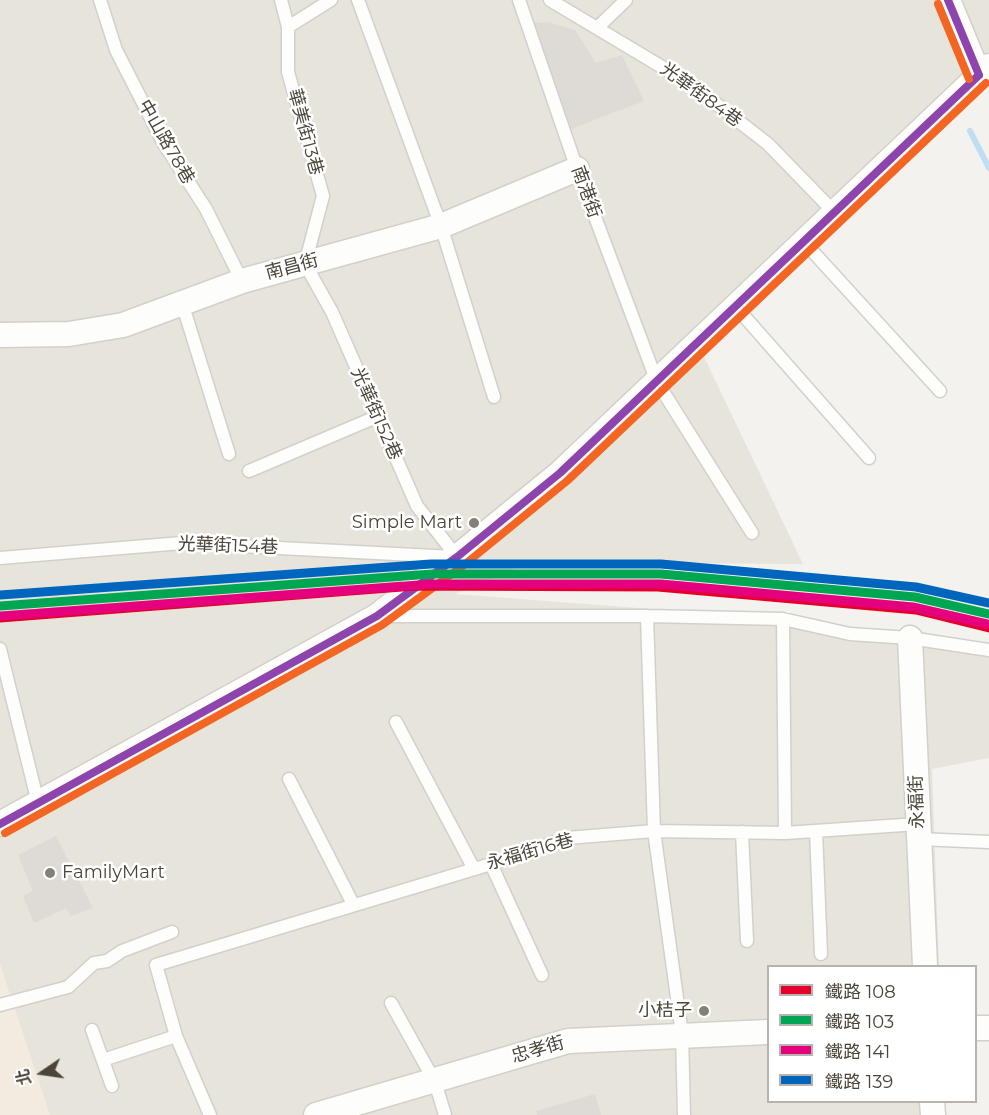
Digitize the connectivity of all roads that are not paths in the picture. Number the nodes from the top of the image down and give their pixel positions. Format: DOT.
graph roads {
  1 [pos="100,0"];
  2 [pos="281,0"];
  3 [pos="331,0"];
  4 [pos="358,0"];
  5 [pos="519,0"];
  6 [pos="550,0"];
  7 [pos="626,0"];
  8 [pos="948,0"];
  9 [pos="288,27"];
  10 [pos="598,27"];
  11 [pos="984,70"];
  12 [pos="577,169"];
  13 [pos="835,213"];
  14 [pos="441,226"];
  15 [pos="804,242"];
  16 [pos="305,264"];
  17 [pos="242,281"];
  18 [pos="182,303"];
  19 [pos="736,307"];
  20 [pos="0,335"];
  21 [pos="657,382"];
  22 [pos="940,391"];
  23 [pos="494,397"];
  24 [pos="376,417"];
  25 [pos="229,454"];
  26 [pos="869,458"];
  27 [pos="249,471"];
  28 [pos="752,533"];
  29 [pos="457,557"];
  30 [pos="0,558"];
  31 [pos="647,615"];
  32 [pos="377,616"];
  33 [pos="783,619"];
  34 [pos="909,638"];
  35 [pos="0,649"];
  36 [pos="989,650"];
  37 [pos="4,689"];
  38 [pos="396,722"];
  39 [pos="289,780"];
  40 [pos="39,803"];
  41 [pos="0,824"];
  42 [pos="654,831"];
  43 [pos="816,831"];
  44 [pos="742,832"];
  45 [pos="918,832"];
  46 [pos="785,833"];
  47 [pos="989,842"];
  48 [pos="491,864"];
  49 [pos="474,869"];
  50 [pos="353,904"];
  51 [pos="172,932"];
  52 [pos="747,940"];
  53 [pos="821,954"];
  54 [pos="924,965"];
  55 [pos="542,975"];
  56 [pos="391,1003"];
  57 [pos="0,1005"];
  58 [pos="92,1030"];
  59 [pos="767,1032"];
  60 [pos="682,1034"];
  61 [pos="176,1036"];
  62 [pos="103,1060"];
  63 [pos="435,1082"];
  64 [pos="112,1086"];
  65 [pos="210,1115"];
  66 [pos="316,1115"];
  67 [pos="445,1115"];
  68 [pos="684,1115"];
  1 -- 17 [label="lane, 中山路78巷"];
  2 -- 9 [label="lane, 華美街13巷"];
  3 -- 9 [label="lane"];
  4 -- 14 [label="lane"];
  5 -- 12 [label="lane, 南港街"];
  6 -- 10 [label="lane, 光華街84巷"];
  7 -- 10 [label="lane"];
  8 -- 11 [label="street"];
  9 -- 16 [label="lane, 華美街13巷"];
  10 -- 13 [label="lane, 光華街84巷"];
  11 -- 13 [label="street"];
  12 -- 14 [label="street, 南昌街"];
  12 -- 21 [label="lane, 南港街"];
  13 -- 15 [label="street"];
  14 -- 16 [label="street, 南昌街"];
  14 -- 23 [label="lane"];
  15 -- 19 [label="street"];
  15 -- 22 [label="lane"];
  16 -- 17 [label="street, 南昌街"];
  16 -- 24 [label="lane, 光華街152巷"];
  17 -- 18 [label="street, 南昌街"];
  18 -- 20 [label="street, 南昌街"];
  18 -- 25 [label="lane"];
  19 -- 21 [label="street"];
  19 -- 26 [label="lane"];
  21 -- 28 [label="lane, 南港街"];
  21 -- 29 [label="street"];
  24 -- 27 [label="lane"];
  24 -- 29 [label="lane, 光華街152巷"];
  29 -- 30 [label="lane, 光華街154巷"];
  29 -- 32 [label="street"];
  31 -- 32 [label="lane"];
  31 -- 33 [label="lane"];
  31 -- 42 [label="lane"];
  32 -- 40 [label="street"];
  33 -- 34 [label="lane"];
  33 -- 46 [label="lane"];
  34 -- 36 [label="lane"];
  34 -- 45 [label="street, 永福街"];
  35 -- 37 [label="lane"];
  37 -- 40 [label="lane"];
  38 -- 49 [label="lane"];
  39 -- 50 [label="lane"];
  40 -- 41 [label="street"];
  42 -- 44 [label="lane, 永福街16巷"];
  42 -- 48 [label="lane, 永福街16巷"];
  42 -- 60 [label="lane"];
  43 -- 45 [label="lane, 永福街16巷"];
  43 -- 46 [label="lane, 永福街16巷"];
  43 -- 53 [label="lane"];
  44 -- 46 [label="lane, 永福街16巷"];
  44 -- 52 [label="lane"];
  45 -- 47 [label="lane, 永福街16巷"];
  45 -- 54 [label="street, 永福街"];
  48 -- 49 [label="lane, 永福街16巷"];
  48 -- 55 [label="lane"];
  49 -- 50 [label="lane, 永福街16巷"];
  50 -- 61 [label="lane, 永福街16巷"];
  51 -- 57 [label="lane"];
  56 -- 63 [label="lane"];
  58 -- 62 [label="lane"];
  59 -- 60 [label="street, 忠孝街"];
  60 -- 63 [label="street, 忠孝街"];
  60 -- 68 [label="lane"];
  61 -- 62 [label="lane"];
  61 -- 65 [label="lane"];
  62 -- 64 [label="lane"];
  63 -- 66 [label="street, 忠孝街"];
  63 -- 67 [label="lane"];
}
